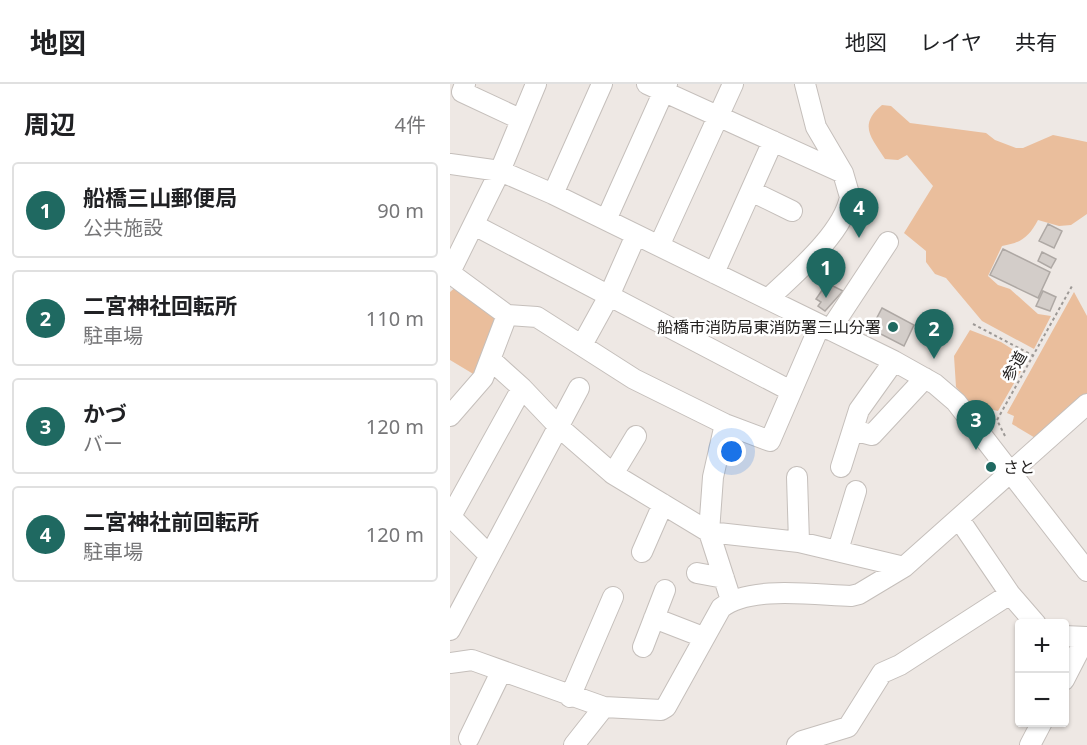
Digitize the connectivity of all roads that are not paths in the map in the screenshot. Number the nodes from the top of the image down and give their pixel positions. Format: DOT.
graph roads {
  1 [pos="465,84"];
  2 [pos="536,84"];
  3 [pos="602,84"];
  4 [pos="734,84"];
  5 [pos="805,84"];
  6 [pos="659,86"];
  7 [pos="718,116"];
  8 [pos="520,119"];
  9 [pos="773,141"];
  10 [pos="450,164"];
  11 [pos="500,171"];
  12 [pos="843,173"];
  13 [pos="751,191"];
  14 [pos="553,194"];
  15 [pos="792,211"];
  16 [pos="606,220"];
  17 [pos="474,225"];
  18 [pos="636,235"];
  19 [pos="888,242"];
  20 [pos="659,246"];
  21 [pos="450,272"];
  22 [pos="714,273"];
  23 [pos="609,296"];
  24 [pos="768,299"];
  25 [pos="507,315"];
  26 [pos="825,327"];
  27 [pos="582,345"];
  28 [pos="490,360"];
  29 [pos="894,362"];
  30 [pos="925,378"];
  31 [pos="522,388"];
  32 [pos="579,388"];
  33 [pos="791,391"];
  34 [pos="1087,404"];
  35 [pos="450,416"];
  36 [pos="725,424"];
  37 [pos="560,428"];
  38 [pos="853,430"];
  39 [pos="636,436"];
  40 [pos="1008,465"];
  41 [pos="842,467"];
  42 [pos="613,474"];
  43 [pos="797,477"];
  44 [pos="856,491"];
  45 [pos="663,504"];
  46 [pos="450,518"];
  47 [pos="959,519"];
  48 [pos="709,532"];
  49 [pos="799,542"];
  50 [pos="838,550"];
  51 [pos="642,552"];
  52 [pos="489,555"];
  53 [pos="904,567"];
  54 [pos="1087,571"];
  55 [pos="697,573"];
  56 [pos="724,578"];
  57 [pos="664,590"];
  58 [pos="1010,594"];
  59 [pos="613,597"];
  60 [pos="731,600"];
  61 [pos="654,618"];
  62 [pos="1032,619"];
  63 [pos="450,630"];
  64 [pos="1069,636"];
  65 [pos="704,637"];
  66 [pos="1086,638"];
  67 [pos="643,647"];
  68 [pos="450,663"];
  69 [pos="501,672"];
  70 [pos="1068,673"];
  71 [pos="570,697"];
  72 [pos="604,707"];
  73 [pos="1040,727"];
  74 [pos="840,737"];
  75 [pos="469,738"];
  76 [pos="574,745"];
  77 [pos="797,745"];
  78 [pos="1030,745"];
  1 -- 8 [label="street"];
  2 -- 8 [label="street"];
  3 -- 14 [label="street"];
  4 -- 7 [label="street"];
  5 -- 12 [label="street"];
  6 -- 7 [label="street"];
  6 -- 16 [label="street"];
  7 -- 9 [label="street"];
  7 -- 20 [label="street"];
  8 -- 11 [label="street"];
  9 -- 12 [label="street"];
  9 -- 13 [label="street"];
  10 -- 11 [label="street"];
  11 -- 14 [label="street"];
  11 -- 17 [label="street"];
  12 -- 24 [label="street"];
  13 -- 15 [label="street"];
  13 -- 22 [label="street"];
  14 -- 16 [label="street"];
  16 -- 18 [label="street"];
  17 -- 21 [label="street"];
  17 -- 23 [label="street"];
  18 -- 20 [label="street"];
  18 -- 23 [label="street"];
  19 -- 26 [label="street"];
  20 -- 22 [label="street"];
  21 -- 25 [label="street"];
  22 -- 24 [label="street"];
  23 -- 27 [label="street"];
  23 -- 33 [label="street"];
  24 -- 26 [label="street"];
  25 -- 27 [label="street"];
  25 -- 28 [label="street"];
  26 -- 29 [label="street"];
  26 -- 33 [label="street"];
  27 -- 36 [label="street"];
  28 -- 31 [label="street"];
  28 -- 35 [label="street"];
  29 -- 30 [label="street"];
  29 -- 38 [label="street"];
  30 -- 38 [label="street"];
  30 -- 40 [label="street"];
  31 -- 37 [label="street"];
  31 -- 46 [label="street"];
  32 -- 37 [label="street"];
  33 -- 36 [label="street"];
  34 -- 40 [label="street"];
  36 -- 48 [label="street"];
  37 -- 42 [label="street"];
  37 -- 52 [label="street"];
  38 -- 41 [label="street"];
  39 -- 42 [label="street"];
  40 -- 47 [label="street"];
  40 -- 54 [label="street"];
  42 -- 45 [label="street"];
  43 -- 49 [label="street"];
  44 -- 50 [label="street"];
  45 -- 48 [label="street"];
  45 -- 51 [label="street"];
  46 -- 52 [label="street"];
  47 -- 53 [label="street"];
  47 -- 58 [label="street"];
  48 -- 49 [label="street"];
  48 -- 56 [label="street"];
  49 -- 50 [label="street"];
  50 -- 53 [label="street"];
  52 -- 63 [label="street"];
  53 -- 60 [label="street"];
  55 -- 56 [label="street"];
  56 -- 60 [label="street"];
  57 -- 61 [label="street"];
  58 -- 62 [label="street"];
  58 -- 74 [label="street"];
  59 -- 71 [label="street"];
  60 -- 65 [label="street"];
  61 -- 65 [label="street"];
  61 -- 67 [label="street"];
  64 -- 66 [label="street"];
  65 -- 72 [label="street"];
  66 -- 70 [label="street"];
  68 -- 69 [label="street"];
  69 -- 71 [label="street"];
  69 -- 75 [label="street"];
  71 -- 72 [label="street"];
  72 -- 76 [label="street"];
  73 -- 78 [label="street"];
  74 -- 77 [label="street"];
}
